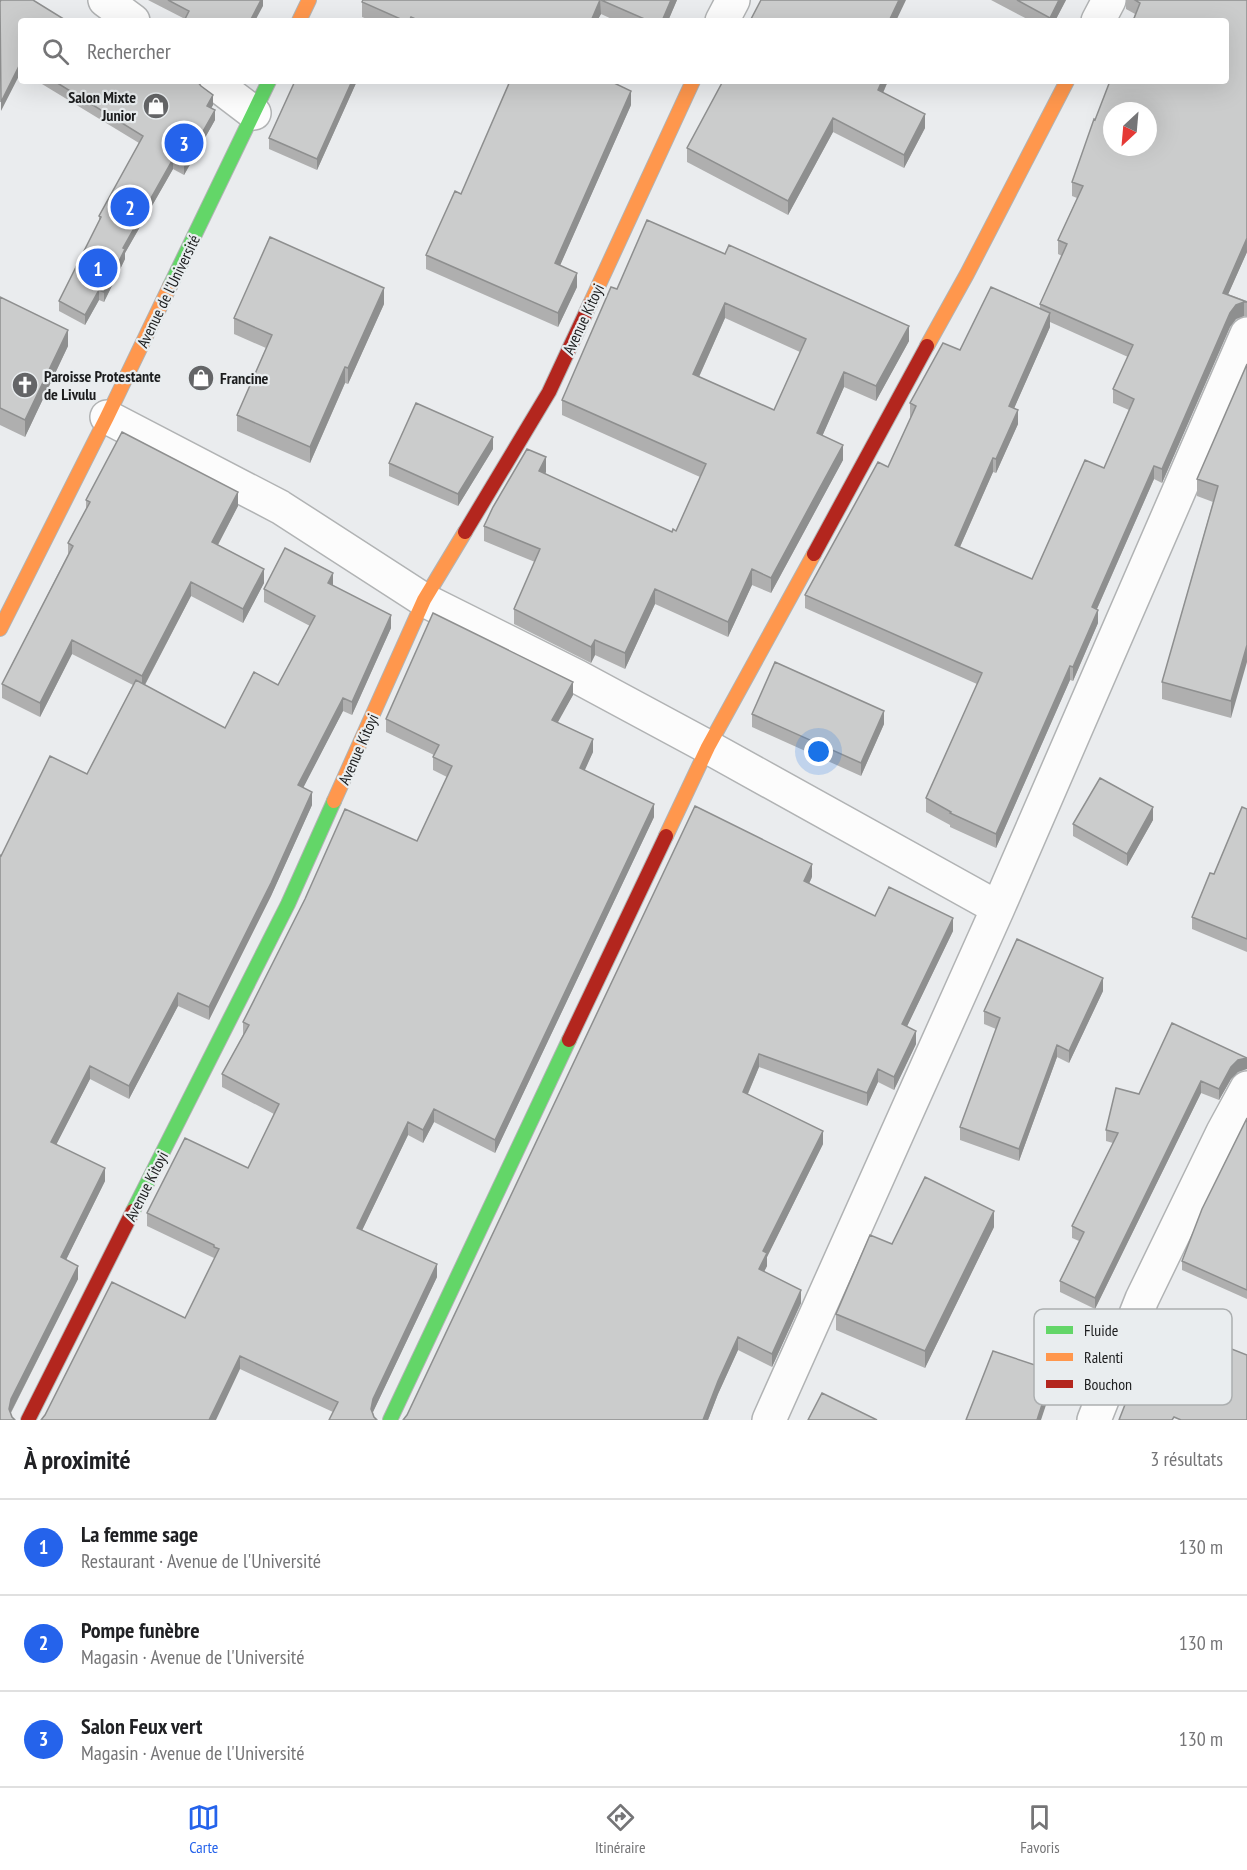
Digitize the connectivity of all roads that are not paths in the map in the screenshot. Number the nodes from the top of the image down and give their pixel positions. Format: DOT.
graph roads {
  1 [pos="105,0"];
  2 [pos="309,0"];
  3 [pos="733,0"];
  4 [pos="1108,0"];
  5 [pos="129,18"];
  6 [pos="300,18"];
  7 [pos="724,18"];
  8 [pos="1099,18"];
  9 [pos="216,84"];
  10 [pos="268,84"];
  11 [pos="692,84"];
  12 [pos="1065,84"];
  13 [pos="254,113"];
  14 [pos="1247,334"];
  15 [pos="107,417"];
  16 [pos="424,600"];
  17 [pos="0,629"];
  18 [pos="708,747"];
  19 [pos="998,908"];
  20 [pos="1247,1088"];
  21 [pos="1138,1309"];
  22 [pos="1100,1405"];
  23 [pos="28,1420"];
  24 [pos="390,1420"];
  25 [pos="768,1420"];
  26 [pos="1094,1420"];
  1 -- 5 [label="street"];
  2 -- 6 [label="street"];
  3 -- 7 [label="street"];
  4 -- 8 [label="street"];
  9 -- 13 [label="street"];
  10 -- 13 [label="street, Avenue de l'Université"];
  11 -- 16 [label="street, Avenue Kitoyi"];
  12 -- 18 [label="street"];
  13 -- 15 [label="street, Avenue de l'Université"];
  14 -- 19 [label="street"];
  15 -- 16 [label="street"];
  15 -- 17 [label="street, Avenue de l'Université"];
  16 -- 18 [label="street"];
  16 -- 23 [label="street, Avenue Kitoyi"];
  18 -- 19 [label="street"];
  18 -- 24 [label="street"];
  19 -- 25 [label="street"];
  20 -- 21 [label="street"];
  22 -- 26 [label="street"];
}
